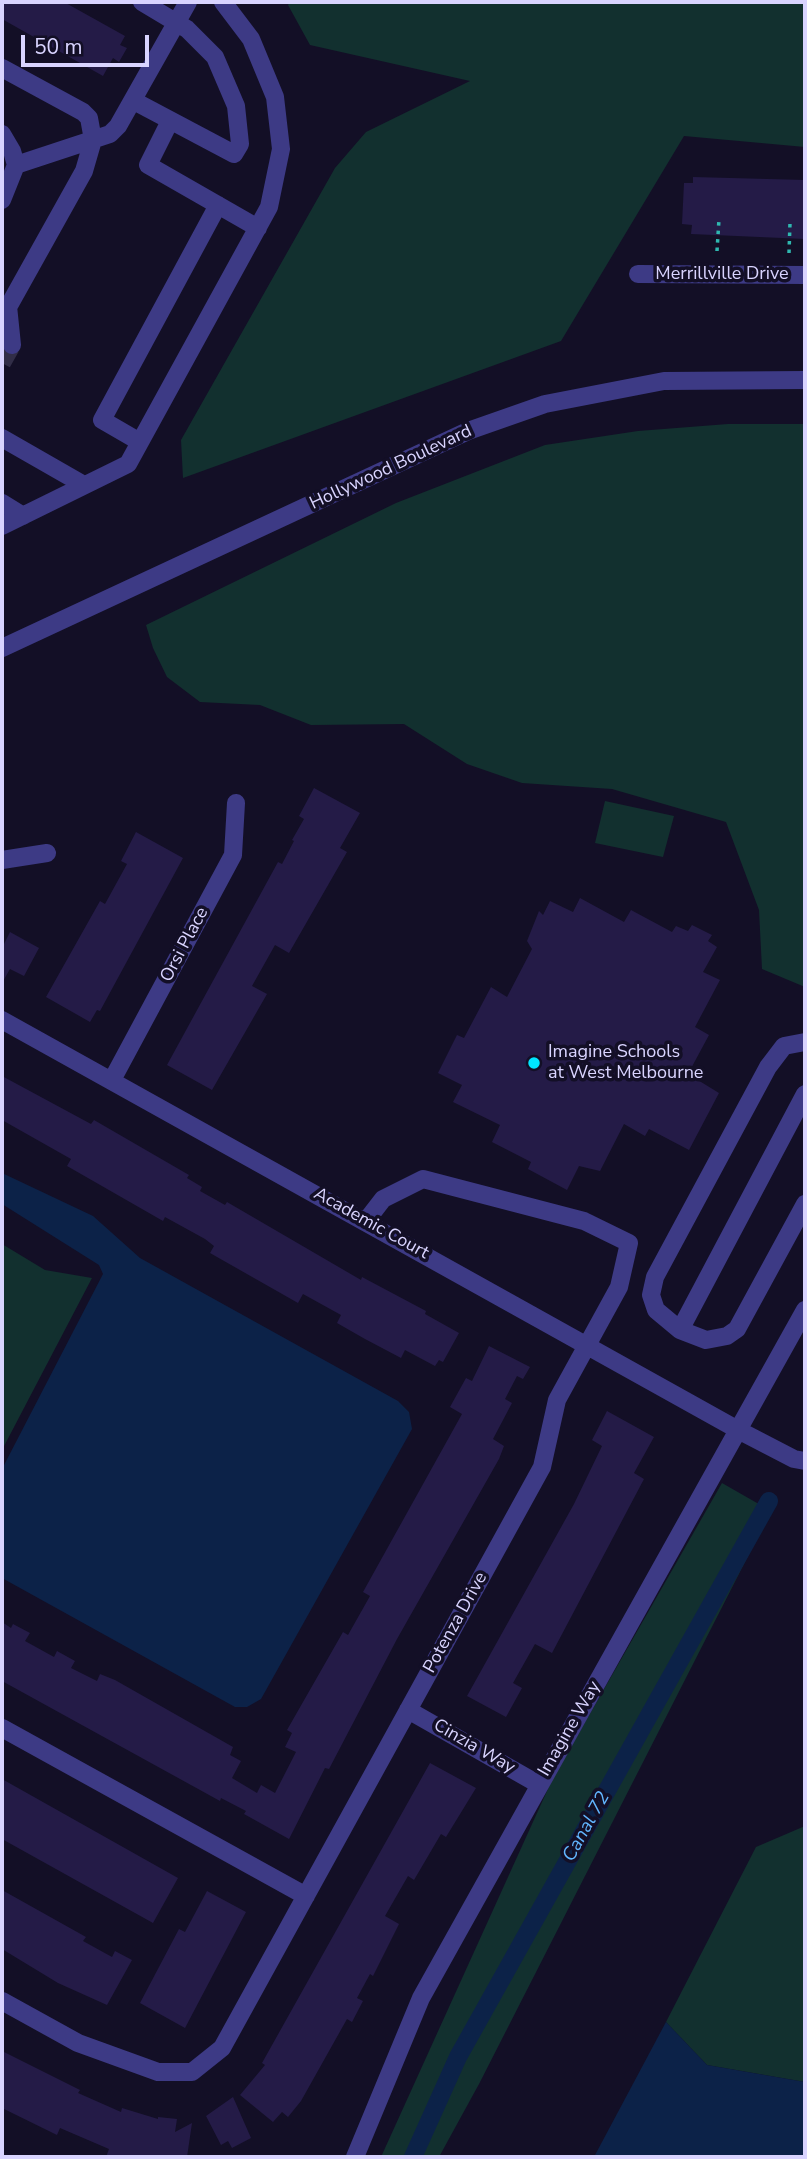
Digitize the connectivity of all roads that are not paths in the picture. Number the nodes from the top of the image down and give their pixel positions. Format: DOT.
graph roads {
  1 [pos="142,2"];
  2 [pos="188,2"];
  3 [pos="223,2"];
  4 [pos="177,21"];
  5 [pos="2,68"];
  6 [pos="134,101"];
  7 [pos="170,121"];
  8 [pos="2,134"];
  9 [pos="93,140"];
  10 [pos="16,165"];
  11 [pos="2,200"];
  12 [pos="218,205"];
  13 [pos="258,228"];
  14 [pos="638,274"];
  15 [pos="805,275"];
  16 [pos="5,312"];
  17 [pos="12,345"];
  18 [pos="805,380"];
  19 [pos="2,438"];
  20 [pos="140,442"];
  21 [pos="84,485"];
  22 [pos="2,503"];
  23 [pos="23,516"];
  24 [pos="2,526"];
  25 [pos="2,648"];
  26 [pos="236,803"];
  27 [pos="47,853"];
  28 [pos="2,860"];
  29 [pos="2,1020"];
  30 [pos="805,1042"];
  31 [pos="112,1080"];
  32 [pos="805,1094"];
  33 [pos="805,1204"];
  34 [pos="366,1221"];
  35 [pos="805,1310"];
  36 [pos="680,1330"];
  37 [pos="587,1344"];
  38 [pos="740,1431"];
  39 [pos="805,1461"];
  40 [pos="408,1710"];
  41 [pos="2,1728"];
  42 [pos="538,1784"];
  43 [pos="306,1896"];
  44 [pos="2,2001"];
  45 [pos="355,2157"];
  1 -- 4 [label="street"];
  2 -- 4 [label="street"];
  3 -- 13 [label="street"];
  4 -- 6 [label="street"];
  4 -- 7 [label="street"];
  5 -- 9 [label="street"];
  6 -- 7 [label="street"];
  6 -- 9 [label="street"];
  7 -- 12 [label="street"];
  8 -- 10 [label="street"];
  9 -- 10 [label="street"];
  9 -- 16 [label="street"];
  10 -- 11 [label="street"];
  12 -- 13 [label="street"];
  12 -- 20 [label="street"];
  13 -- 20 [label="street"];
  14 -- 15 [label="street, Merrillville Drive"];
  16 -- 17 [label="street"];
  18 -- 25 [label="street, Hollywood Boulevard"];
  19 -- 21 [label="street"];
  20 -- 21 [label="street"];
  21 -- 23 [label="street"];
  22 -- 23 [label="street"];
  23 -- 24 [label="street"];
  26 -- 31 [label="street, Orsi Place"];
  27 -- 28 [label="street"];
  29 -- 31 [label="street, Academic Court"];
  30 -- 36 [label="street"];
  31 -- 34 [label="street, Academic Court"];
  32 -- 36 [label="street"];
  33 -- 36 [label="street"];
  34 -- 37 [label="street, Academic Court"];
  34 -- 37 [label="street, Potenza Drive"];
  35 -- 38 [label="street, Imagine Way"];
  37 -- 38 [label="street, Academic Court"];
  37 -- 40 [label="street, Potenza Drive"];
  38 -- 39 [label="street, Academic Court"];
  38 -- 42 [label="street, Imagine Way"];
  40 -- 42 [label="street, Cinzia Way"];
  40 -- 43 [label="street, Potenza Drive"];
  41 -- 43 [label="street"];
  42 -- 45 [label="street, Imagine Way"];
  43 -- 44 [label="street, Potenza Drive"];
}
